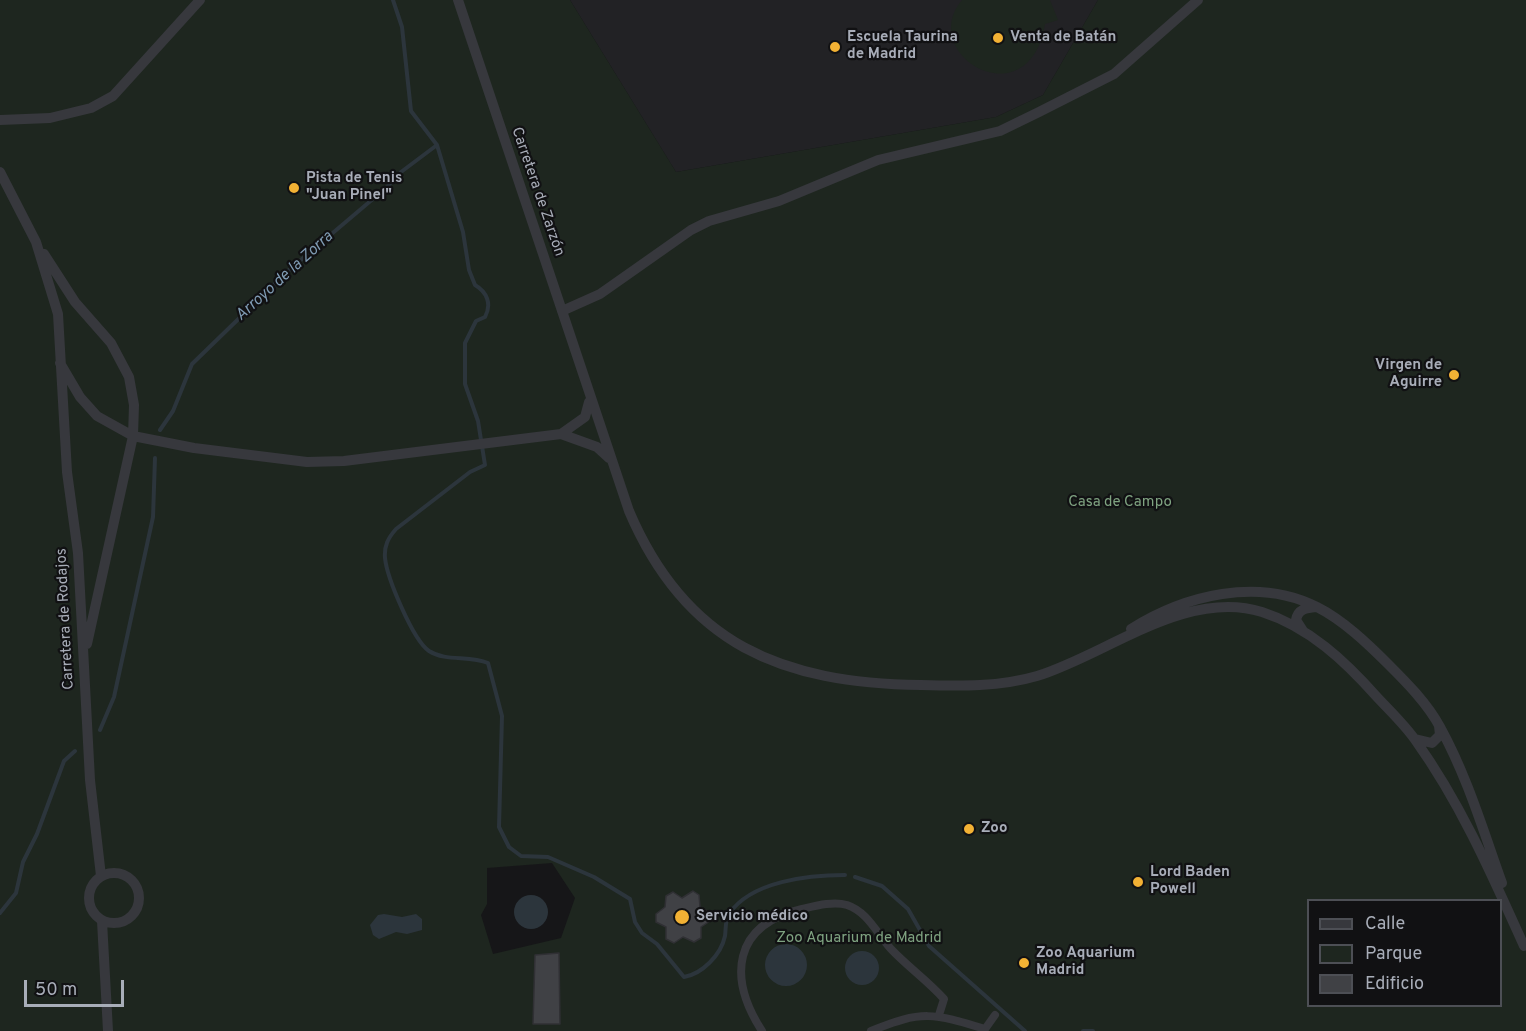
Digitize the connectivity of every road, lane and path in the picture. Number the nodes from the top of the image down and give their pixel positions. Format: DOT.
graph roads {
  1 [pos="200,0"];
  2 [pos="458,0"];
  3 [pos="1198,0"];
  4 [pos="0,113"];
  5 [pos="15,119"];
  6 [pos="0,120"];
  7 [pos="0,172"];
  8 [pos="36,242"];
  9 [pos="562,311"];
  10 [pos="59,360"];
  11 [pos="588,393"];
  12 [pos="598,424"];
  13 [pos="566,435"];
  14 [pos="133,436"];
  15 [pos="611,461"];
  16 [pos="1317,607"];
  17 [pos="1303,631"];
  18 [pos="1098,649"];
  19 [pos="84,659"];
  20 [pos="1439,725"];
  21 [pos="1415,739"];
  22 [pos="101,876"];
  23 [pos="102,921"];
  24 [pos="1525,949"];
  25 [pos="939,1015"];
  26 [pos="995,1015"];
  27 [pos="985,1030"];
  28 [pos="108,1031"];
  29 [pos="762,1031"];
  30 [pos="871,1031"];
  1 -- 5 [label="street"];
  2 -- 9 [label="street, Carretera de Zarzón"];
  3 -- 9 [label="street"];
  4 -- 5 [label="street"];
  5 -- 6 [label="street"];
  7 -- 8 [label="street"];
  8 -- 10 [label="street, Carretera de Rodajos"];
  8 -- 14 [label="street"];
  9 -- 11 [label="street, Carretera de Zarzón"];
  10 -- 14 [label="street"];
  10 -- 19 [label="street, Carretera de Rodajos"];
  11 -- 12 [label="street, Carretera de Zarzón"];
  11 -- 13 [label="street"];
  12 -- 13 [label="street"];
  12 -- 15 [label="street, Carretera de Zarzón"];
  13 -- 14 [label="street"];
  13 -- 15 [label="street"];
  14 -- 19 [label="street"];
  15 -- 18 [label="street, Carretera de Zarzón"];
  16 -- 17 [label="street"];
  16 -- 18 [label="street, Carretera de Zarzón"];
  16 -- 20 [label="street, Carretera de Zarzón"];
  17 -- 18 [label="street, Carretera de Zarzón"];
  17 -- 21 [label="street, Carretera de Zarzón"];
  19 -- 22 [label="street, Carretera de Rodajos"];
  20 -- 21 [label="street"];
  20 -- 24 [label="street, Carretera de Zarzón"];
  21 -- 24 [label="street, Carretera de Zarzón"];
  22 -- 23 [label="street"];
  22 -- 23 [label="street"];
  23 -- 28 [label="street"];
  25 -- 27 [label="street"];
  25 -- 29 [label="street"];
  25 -- 30 [label="street"];
  26 -- 27 [label="street"];
}
